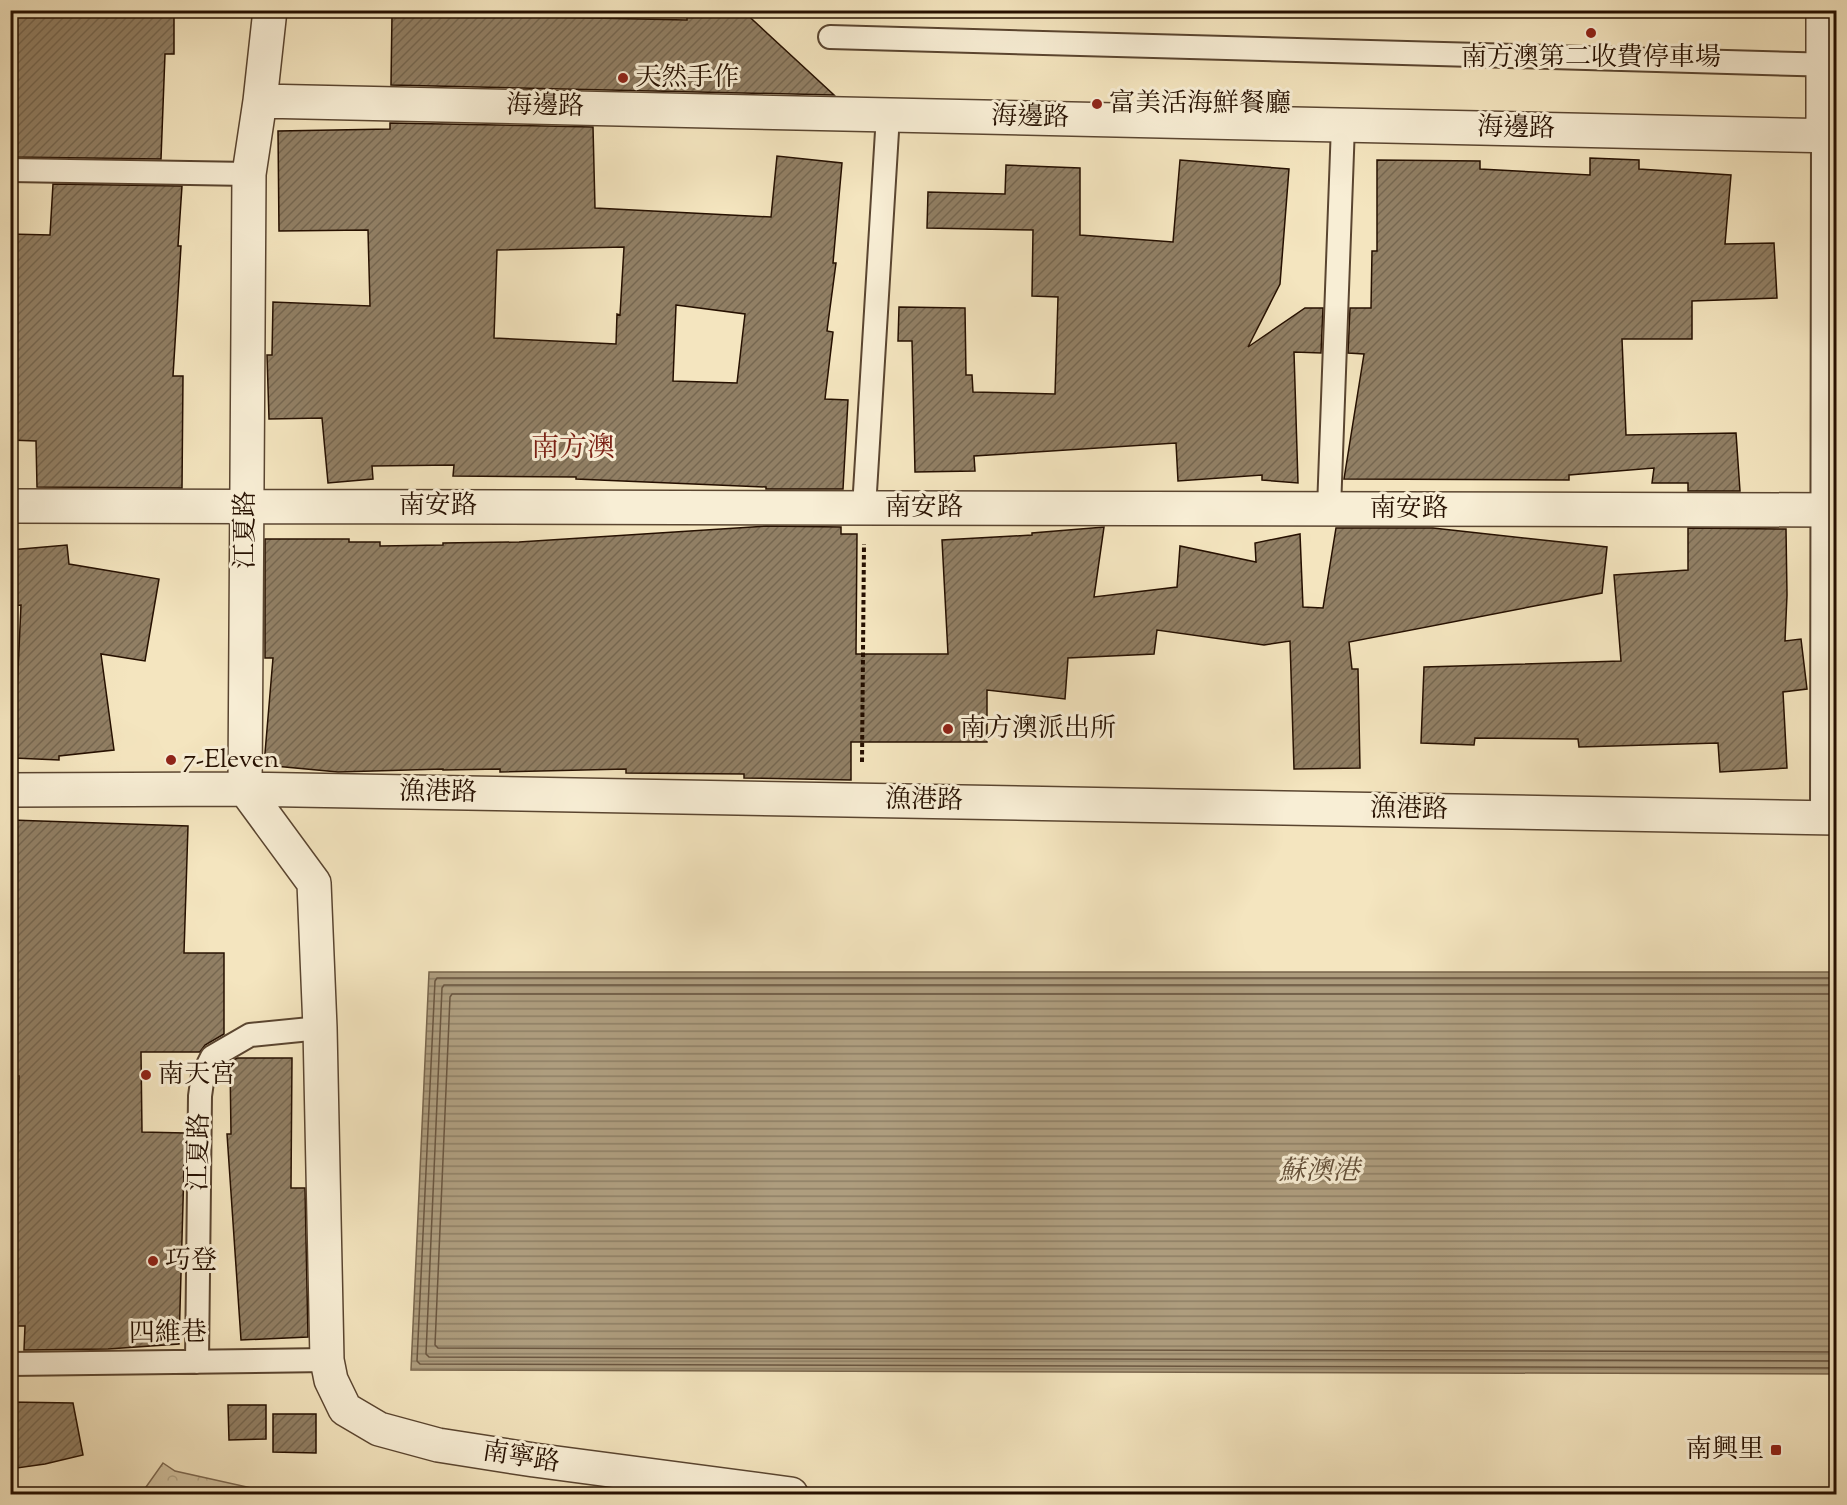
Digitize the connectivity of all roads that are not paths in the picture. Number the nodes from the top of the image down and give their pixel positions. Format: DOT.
graph roads {
  1 [pos="270,10"];
  2 [pos="1823,10"];
  3 [pos="830,37"];
  4 [pos="1830,65"];
  5 [pos="260,101"];
  6 [pos="888,115"];
  7 [pos="1343,125"];
  8 [pos="1830,136"];
  9 [pos="10,170"];
  10 [pos="249,174"];
  11 [pos="10,506"];
  12 [pos="246,506"];
  13 [pos="864,508"];
  14 [pos="1329,509"];
  15 [pos="1830,510"];
  16 [pos="245,789"];
  17 [pos="10,790"];
  18 [pos="1829,818"];
  19 [pos="320,1028"];
  20 [pos="327,1360"];
  21 [pos="197,1362"];
  22 [pos="10,1364"];
  23 [pos="791,1494"];
  1 -- 5 [label="street, 江夏路"];
  2 -- 4 [label="street"];
  3 -- 4 [label="lane"];
  4 -- 8 [label="street"];
  5 -- 6 [label="street, 海邊路"];
  5 -- 10 [label="street, 江夏路"];
  6 -- 7 [label="street, 海邊路"];
  6 -- 13 [label="lane"];
  7 -- 8 [label="street, 海邊路"];
  7 -- 14 [label="lane"];
  8 -- 15 [label="lane"];
  9 -- 10 [label="lane"];
  10 -- 12 [label="street, 江夏路"];
  11 -- 12 [label="street, 南安路"];
  12 -- 13 [label="street, 南安路"];
  12 -- 16 [label="street, 江夏路"];
  13 -- 14 [label="street, 南安路"];
  14 -- 15 [label="street, 南安路"];
  15 -- 18 [label="lane"];
  16 -- 17 [label="street, 漁港路"];
  16 -- 18 [label="street, 漁港路"];
  16 -- 19 [label="street"];
  19 -- 20 [label="street"];
  19 -- 21 [label="lane, 江夏路"];
  20 -- 21 [label="lane, 四維巷"];
  20 -- 23 [label="street, 南寧路"];
  21 -- 22 [label="lane, 四維巷"];
}
